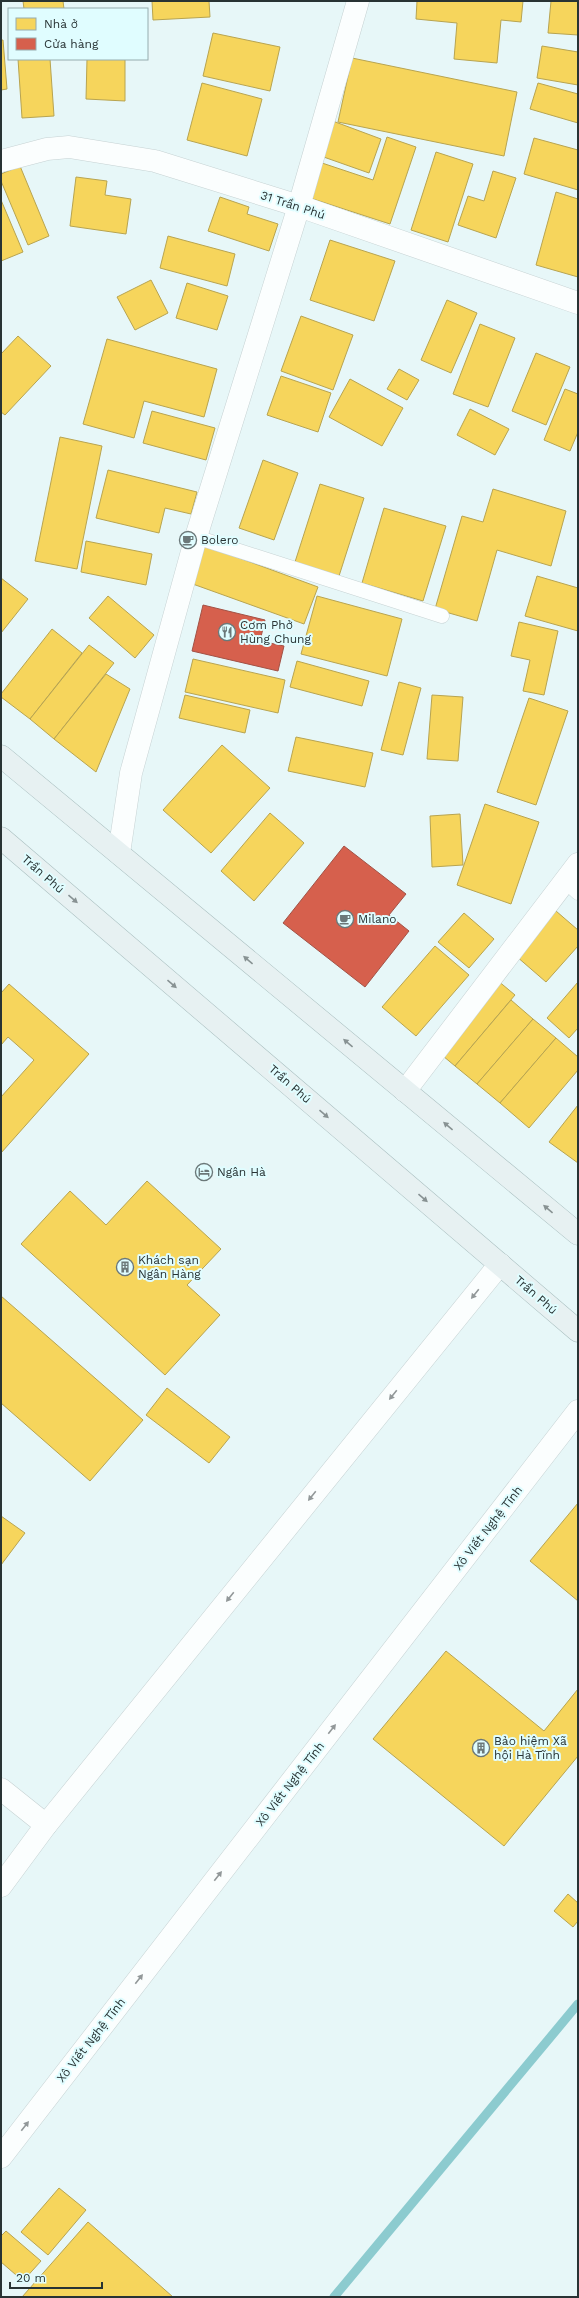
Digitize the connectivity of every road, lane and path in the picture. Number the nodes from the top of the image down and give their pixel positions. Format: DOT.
graph roads {
  1 [pos="358,1"];
  2 [pos="1,161"];
  3 [pos="299,206"];
  4 [pos="578,303"];
  5 [pos="196,536"];
  6 [pos="442,616"];
  7 [pos="1,756"];
  8 [pos="1,838"];
  9 [pos="119,854"];
  10 [pos="578,864"];
  11 [pos="572,888"];
  12 [pos="405,1091"];
  13 [pos="578,1234"];
  14 [pos="500,1264"];
  15 [pos="578,1330"];
  16 [pos="578,1411"];
  17 [pos="1,1789"];
  18 [pos="46,1825"];
  19 [pos="1,1886"];
  20 [pos="1,2157"];
  1 -- 3 [label="street"];
  2 -- 3 [label="street, 31 Trần Phú"];
  3 -- 4 [label="street, 31 Trần Phú"];
  3 -- 5 [label="street"];
  5 -- 6 [label="lane"];
  5 -- 9 [label="street"];
  7 -- 9 [label="main road"];
  8 -- 14 [label="main road, Trần Phú, one-way"];
  12 -- 9 [label="main road, one-way"];
  10 -- 11 [label="street"];
  11 -- 12 [label="street"];
  13 -- 12 [label="main road, one-way"];
  14 -- 15 [label="main road, Trần Phú"];
  14 -- 18 [label="street, one-way"];
  20 -- 16 [label="street, Xô Viết Nghệ Tĩnh, one-way"];
  17 -- 18 [label="street"];
  18 -- 19 [label="street"];
}
